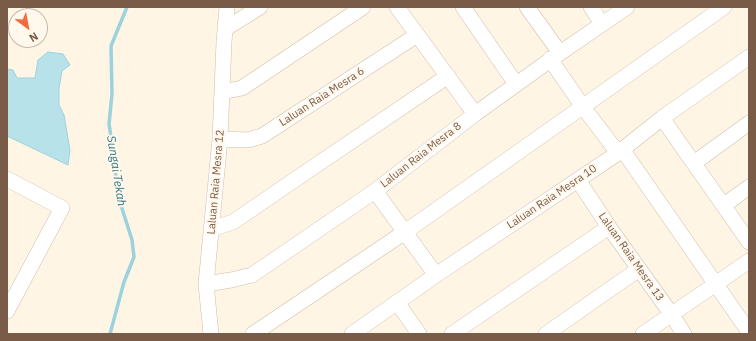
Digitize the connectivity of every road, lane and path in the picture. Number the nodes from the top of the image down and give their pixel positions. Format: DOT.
graph roads {
  1 [pos="223,7"];
  2 [pos="226,7"];
  3 [pos="260,7"];
  4 [pos="363,7"];
  5 [pos="397,7"];
  6 [pos="463,7"];
  7 [pos="527,7"];
  8 [pos="590,7"];
  9 [pos="627,7"];
  10 [pos="724,7"];
  11 [pos="602,24"];
  12 [pos="225,29"];
  13 [pos="417,35"];
  14 [pos="555,56"];
  15 [pos="749,57"];
  16 [pos="448,76"];
  17 [pos="516,84"];
  18 [pos="222,92"];
  19 [pos="583,107"];
  20 [pos="475,114"];
  21 [pos="662,118"];
  22 [pos="749,123"];
  23 [pos="220,139"];
  24 [pos="620,151"];
  25 [pos="694,162"];
  26 [pos="7,179"];
  27 [pos="578,180"];
  28 [pos="749,187"];
  29 [pos="375,191"];
  30 [pos="724,205"];
  31 [pos="609,227"];
  32 [pos="211,229"];
  33 [pos="405,232"];
  34 [pos="749,242"];
  35 [pos="749,261"];
  36 [pos="639,269"];
  37 [pos="436,274"];
  38 [pos="206,284"];
  39 [pos="716,285"];
  40 [pos="11,294"];
  41 [pos="397,302"];
  42 [pos="7,312"];
  43 [pos="672,315"];
  44 [pos="749,332"];
  45 [pos="211,334"];
  46 [pos="253,334"];
  47 [pos="352,334"];
  48 [pos="419,334"];
  49 [pos="452,334"];
  50 [pos="546,334"];
  51 [pos="643,334"];
  52 [pos="684,334"];
  1 -- 2 [label="street"];
  2 -- 12 [label="street, Laluan Raia Mesra 12"];
  3 -- 12 [label="street"];
  4 -- 18 [label="street"];
  5 -- 13 [label="street"];
  6 -- 17 [label="street"];
  7 -- 14 [label="street"];
  8 -- 11 [label="street"];
  9 -- 11 [label="street, Laluan Raia Mesra 8"];
  10 -- 19 [label="street"];
  11 -- 14 [label="street, Laluan Raia Mesra 8"];
  12 -- 18 [label="street, Laluan Raia Mesra 12"];
  13 -- 16 [label="street"];
  13 -- 23 [label="street, Laluan Raia Mesra 6"];
  14 -- 17 [label="street, Laluan Raia Mesra 8"];
  14 -- 19 [label="street"];
  15 -- 21 [label="street, Laluan Raia Mesra 10"];
  16 -- 20 [label="street"];
  16 -- 32 [label="street"];
  17 -- 20 [label="street, Laluan Raia Mesra 8"];
  18 -- 23 [label="street, Laluan Raia Mesra 12"];
  19 -- 24 [label="street"];
  19 -- 33 [label="street"];
  20 -- 29 [label="street, Laluan Raia Mesra 8"];
  21 -- 24 [label="street, Laluan Raia Mesra 10"];
  21 -- 25 [label="street"];
  22 -- 25 [label="street"];
  23 -- 32 [label="street, Laluan Raia Mesra 12"];
  24 -- 27 [label="street, Laluan Raia Mesra 10"];
  24 -- 39 [label="street"];
  25 -- 30 [label="street"];
  26 -- 40 [label="street"];
  27 -- 31 [label="street, Laluan Raia Mesra 13"];
  27 -- 37 [label="street, Laluan Raia Mesra 10"];
  28 -- 30 [label="street"];
  29 -- 33 [label="street"];
  29 -- 38 [label="street, Laluan Raia Mesra 8"];
  30 -- 34 [label="street"];
  31 -- 36 [label="street, Laluan Raia Mesra 13"];
  31 -- 49 [label="street"];
  32 -- 38 [label="street, Laluan Raia Mesra 12"];
  33 -- 37 [label="street"];
  33 -- 46 [label="street"];
  35 -- 39 [label="street"];
  36 -- 43 [label="street, Laluan Raia Mesra 13"];
  36 -- 50 [label="street"];
  37 -- 41 [label="street, Laluan Raia Mesra 10"];
  38 -- 45 [label="street, Laluan Raia Mesra 12"];
  39 -- 43 [label="street"];
  39 -- 44 [label="street"];
  40 -- 42 [label="street"];
  41 -- 47 [label="street, Laluan Raia Mesra 10"];
  41 -- 48 [label="street"];
  43 -- 51 [label="street"];
  43 -- 52 [label="street, Laluan Raia Mesra 13"];
}
